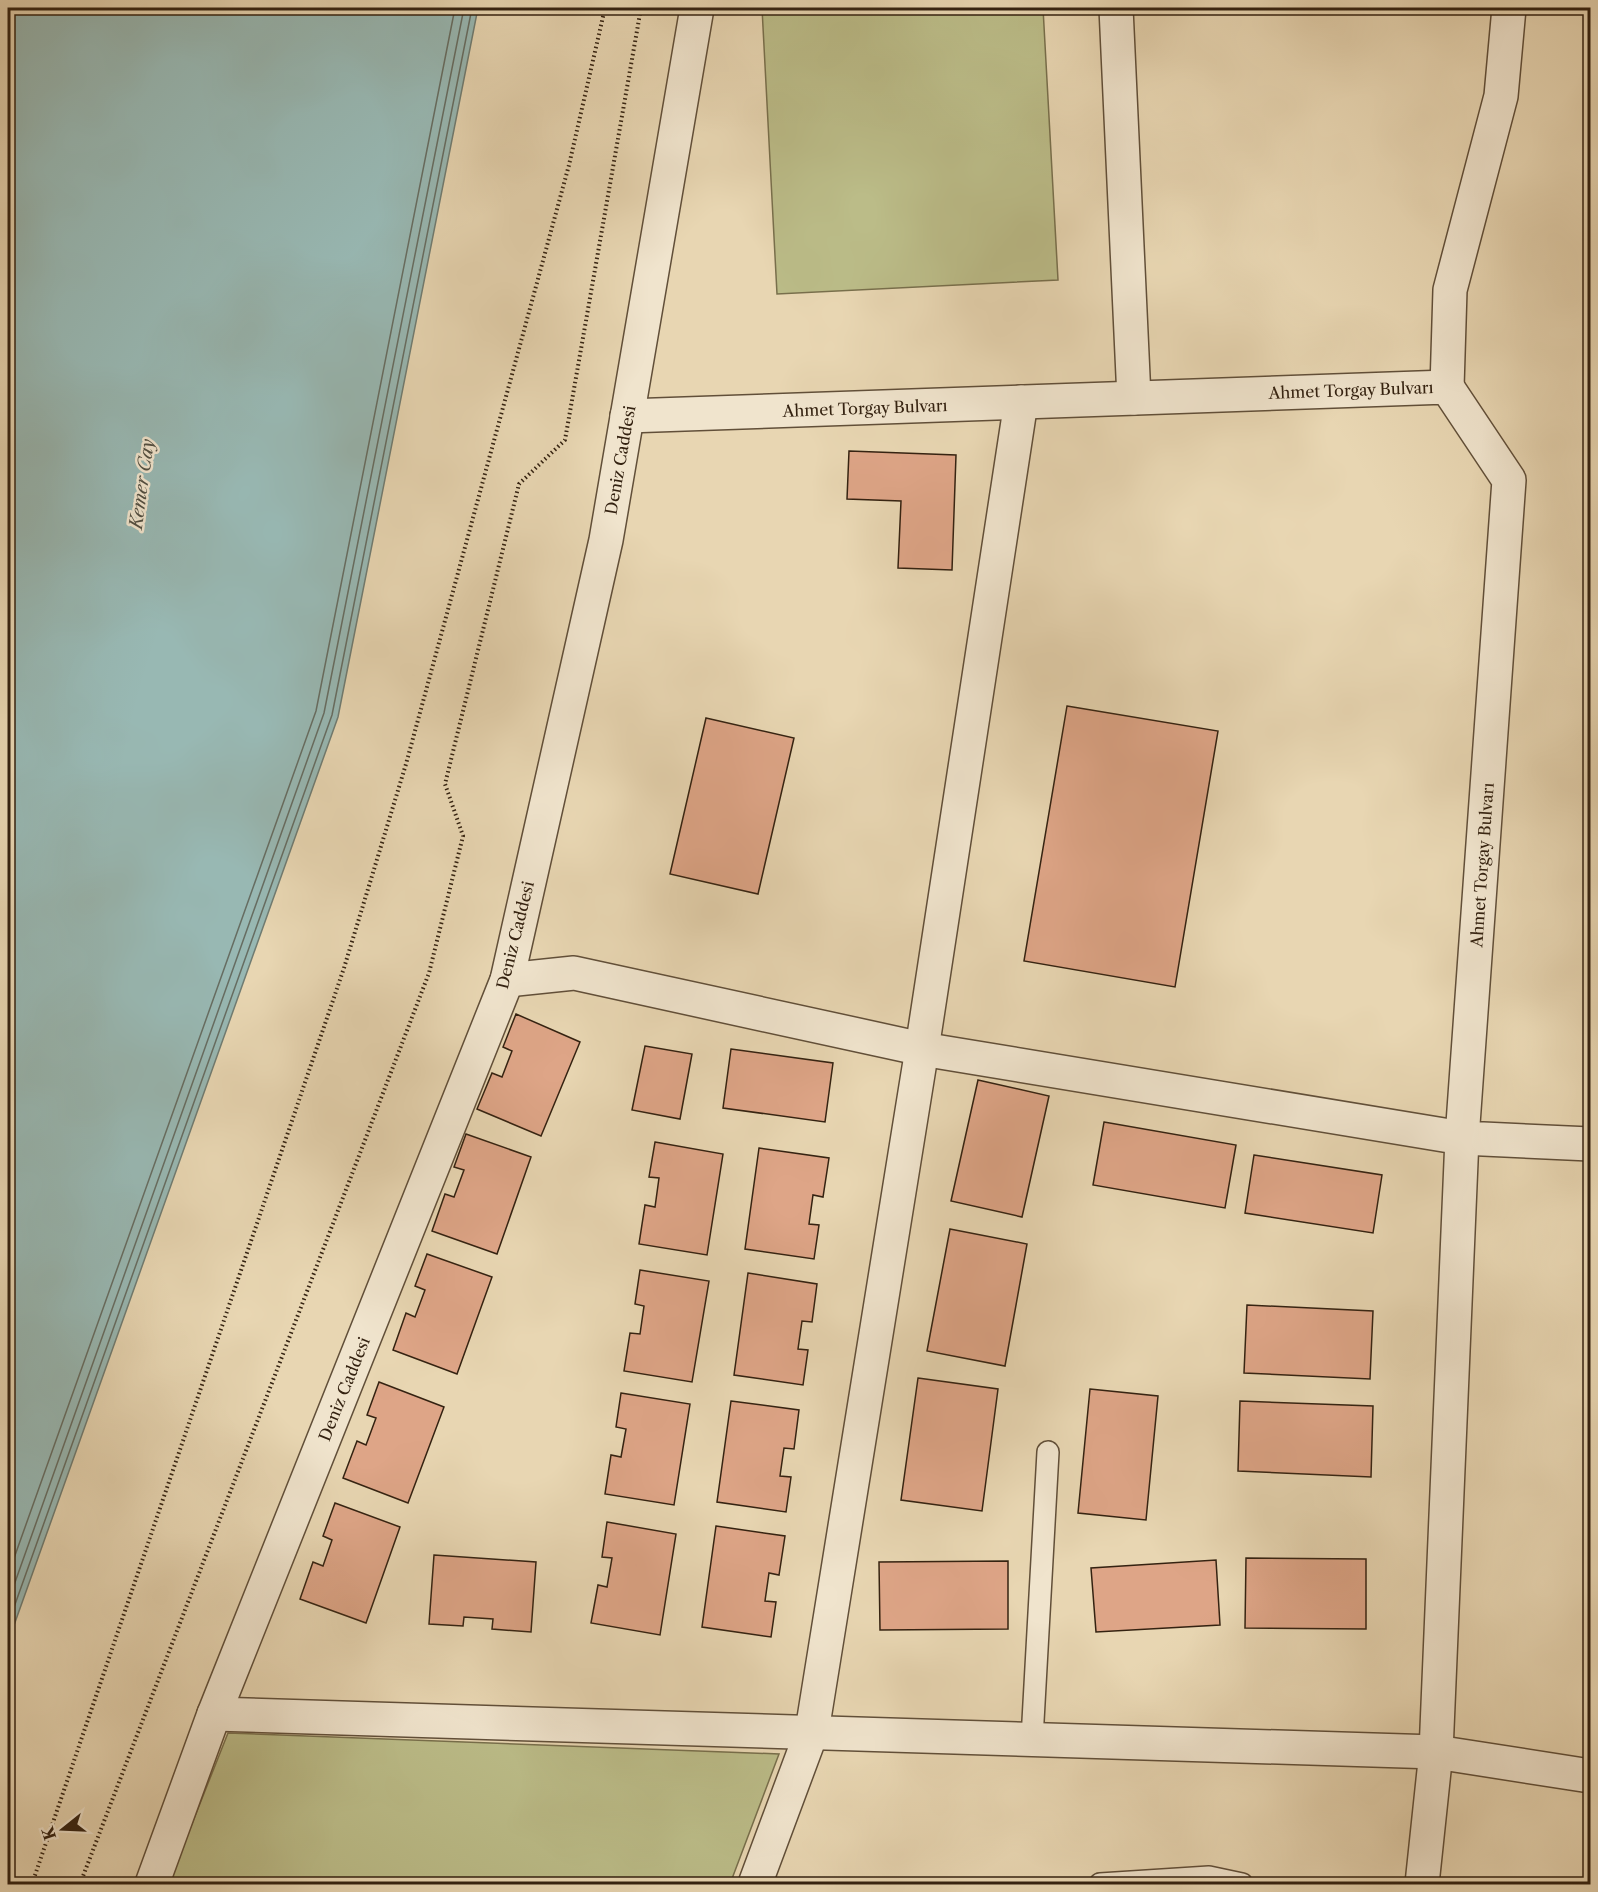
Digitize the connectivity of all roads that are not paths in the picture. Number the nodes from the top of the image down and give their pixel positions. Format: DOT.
graph roads {
  1 [pos="697,8"];
  2 [pos="1116,8"];
  3 [pos="1509,8"];
  4 [pos="1447,387"];
  5 [pos="1134,398"];
  6 [pos="1022,402"];
  7 [pos="627,416"];
  8 [pos="507,980"];
  9 [pos="922,1048"];
  10 [pos="1462,1138"];
  11 [pos="1590,1144"];
  12 [pos="1048,1452"];
  13 [pos="214,1714"];
  14 [pos="812,1731"];
  15 [pos="1032,1739"];
  16 [pos="1436,1752"];
  17 [pos="1590,1776"];
  18 [pos="152,1884"];
  19 [pos="754,1884"];
  20 [pos="1100,1884"];
  21 [pos="1242,1884"];
  22 [pos="1422,1884"];
  1 -- 7 [label="street, Deniz Caddesi"];
  2 -- 5 [label="street"];
  3 -- 4 [label="street"];
  4 -- 5 [label="street, Ahmet Torgay Bulvarı"];
  4 -- 10 [label="street, Ahmet Torgay Bulvarı"];
  5 -- 6 [label="street, Ahmet Torgay Bulvarı"];
  6 -- 7 [label="street, Ahmet Torgay Bulvarı"];
  6 -- 9 [label="street"];
  7 -- 8 [label="street, Deniz Caddesi"];
  8 -- 9 [label="street"];
  8 -- 13 [label="street, Deniz Caddesi"];
  9 -- 10 [label="street"];
  9 -- 14 [label="street"];
  10 -- 11 [label="street"];
  10 -- 16 [label="street, Ahmet Torgay Bulvarı"];
  12 -- 15 [label="lane"];
  13 -- 14 [label="street"];
  13 -- 18 [label="street, Deniz Caddesi"];
  14 -- 15 [label="street"];
  14 -- 19 [label="street"];
  15 -- 16 [label="street"];
  16 -- 17 [label="street"];
  16 -- 22 [label="street, Ahmet Torgay Bulvarı"];
  20 -- 21 [label="lane"];
}
